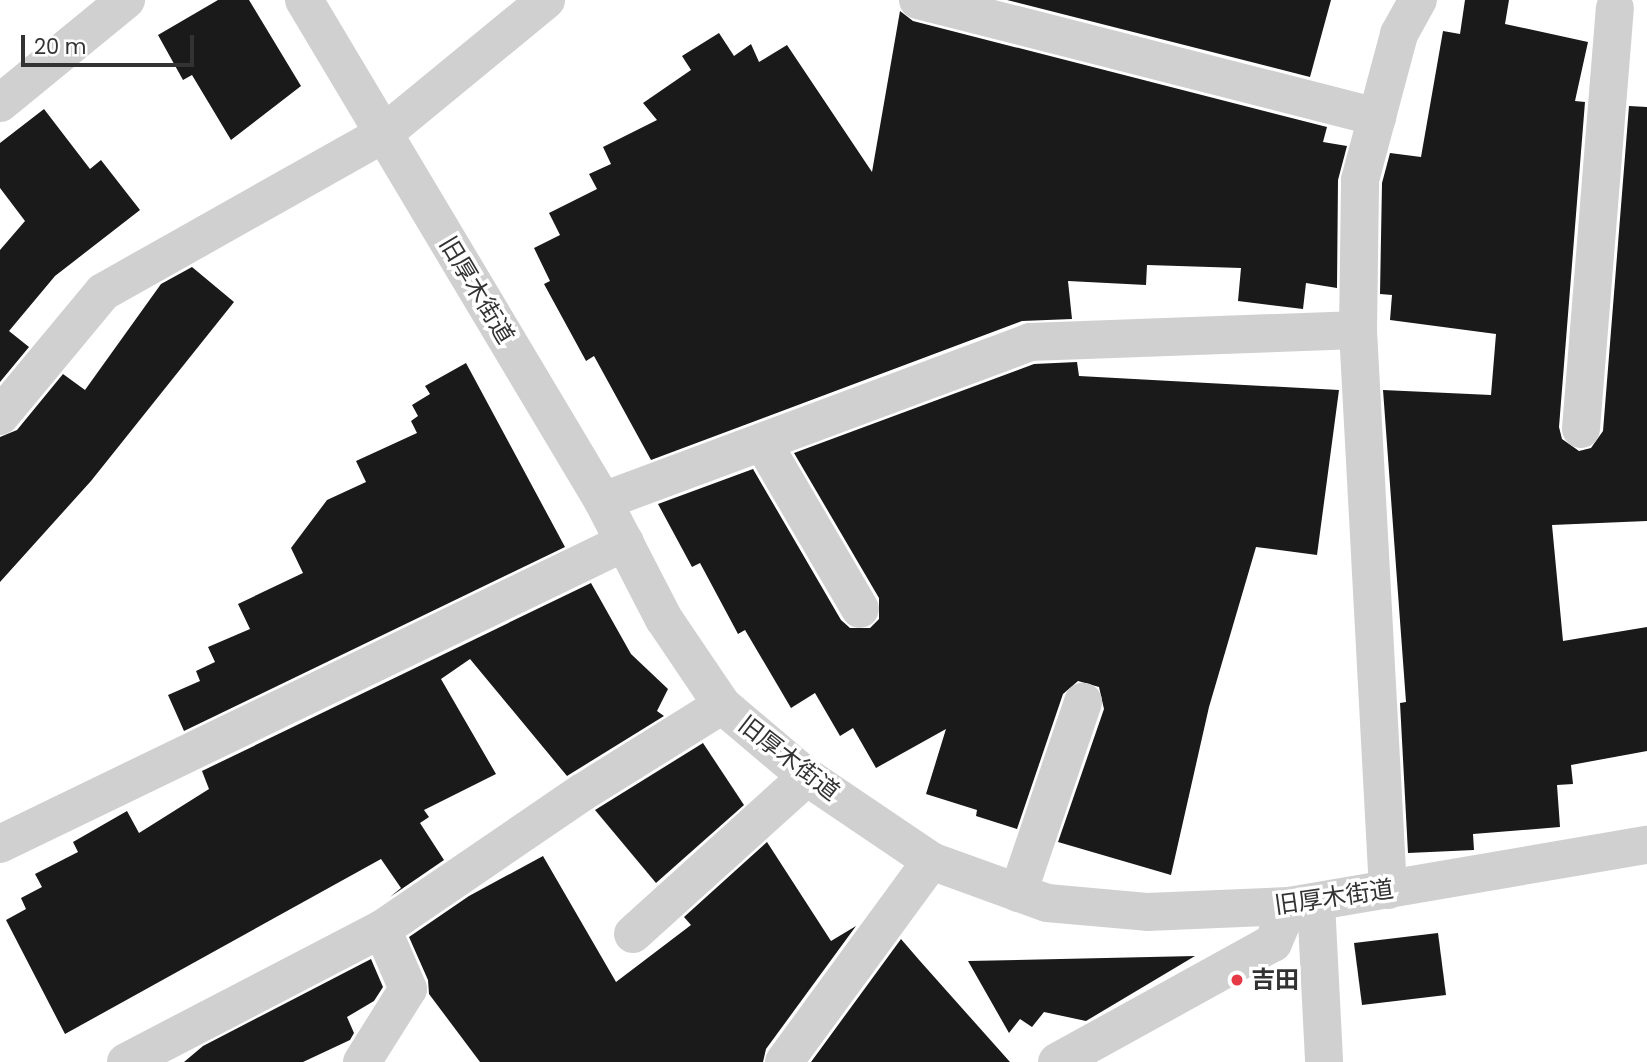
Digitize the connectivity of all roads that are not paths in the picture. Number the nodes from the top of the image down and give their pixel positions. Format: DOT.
graph roads {
  1 [pos="126,0"];
  2 [pos="303,0"];
  3 [pos="546,0"];
  4 [pos="918,0"];
  5 [pos="1418,0"];
  6 [pos="1621,11"];
  7 [pos="0,103"];
  8 [pos="1377,117"];
  9 [pos="383,134"];
  10 [pos="1358,330"];
  11 [pos="0,416"];
  12 [pos="1581,429"];
  13 [pos="763,443"];
  14 [pos="603,501"];
  15 [pos="625,542"];
  16 [pos="860,609"];
  17 [pos="1083,702"];
  18 [pos="722,705"];
  19 [pos="807,777"];
  20 [pos="0,845"];
  21 [pos="1647,845"];
  22 [pos="931,860"];
  23 [pos="1388,890"];
  24 [pos="1018,893"];
  25 [pos="1303,904"];
  26 [pos="382,929"];
  27 [pos="633,934"];
  28 [pos="126,1062"];
  29 [pos="362,1062"];
  30 [pos="784,1062"];
  31 [pos="1057,1062"];
  32 [pos="1324,1062"];
  1 -- 7 [label="street"];
  2 -- 9 [label="street, 旧厚木街道"];
  3 -- 9 [label="street"];
  4 -- 8 [label="street"];
  5 -- 8 [label="street"];
  6 -- 12 [label="street"];
  8 -- 10 [label="street"];
  9 -- 11 [label="street"];
  9 -- 14 [label="street, 旧厚木街道"];
  10 -- 13 [label="street"];
  10 -- 23 [label="street"];
  13 -- 14 [label="street"];
  13 -- 16 [label="street"];
  14 -- 15 [label="street, 旧厚木街道"];
  15 -- 18 [label="street, 旧厚木街道"];
  15 -- 20 [label="street"];
  17 -- 24 [label="street"];
  18 -- 19 [label="street, 旧厚木街道"];
  18 -- 26 [label="street"];
  19 -- 22 [label="street, 旧厚木街道"];
  19 -- 27 [label="street"];
  21 -- 23 [label="street, 旧厚木街道"];
  22 -- 24 [label="street, 旧厚木街道"];
  22 -- 30 [label="street"];
  23 -- 25 [label="street, 旧厚木街道"];
  24 -- 25 [label="street, 旧厚木街道"];
  25 -- 31 [label="street"];
  25 -- 32 [label="street"];
  26 -- 28 [label="street"];
  26 -- 29 [label="street"];
}
